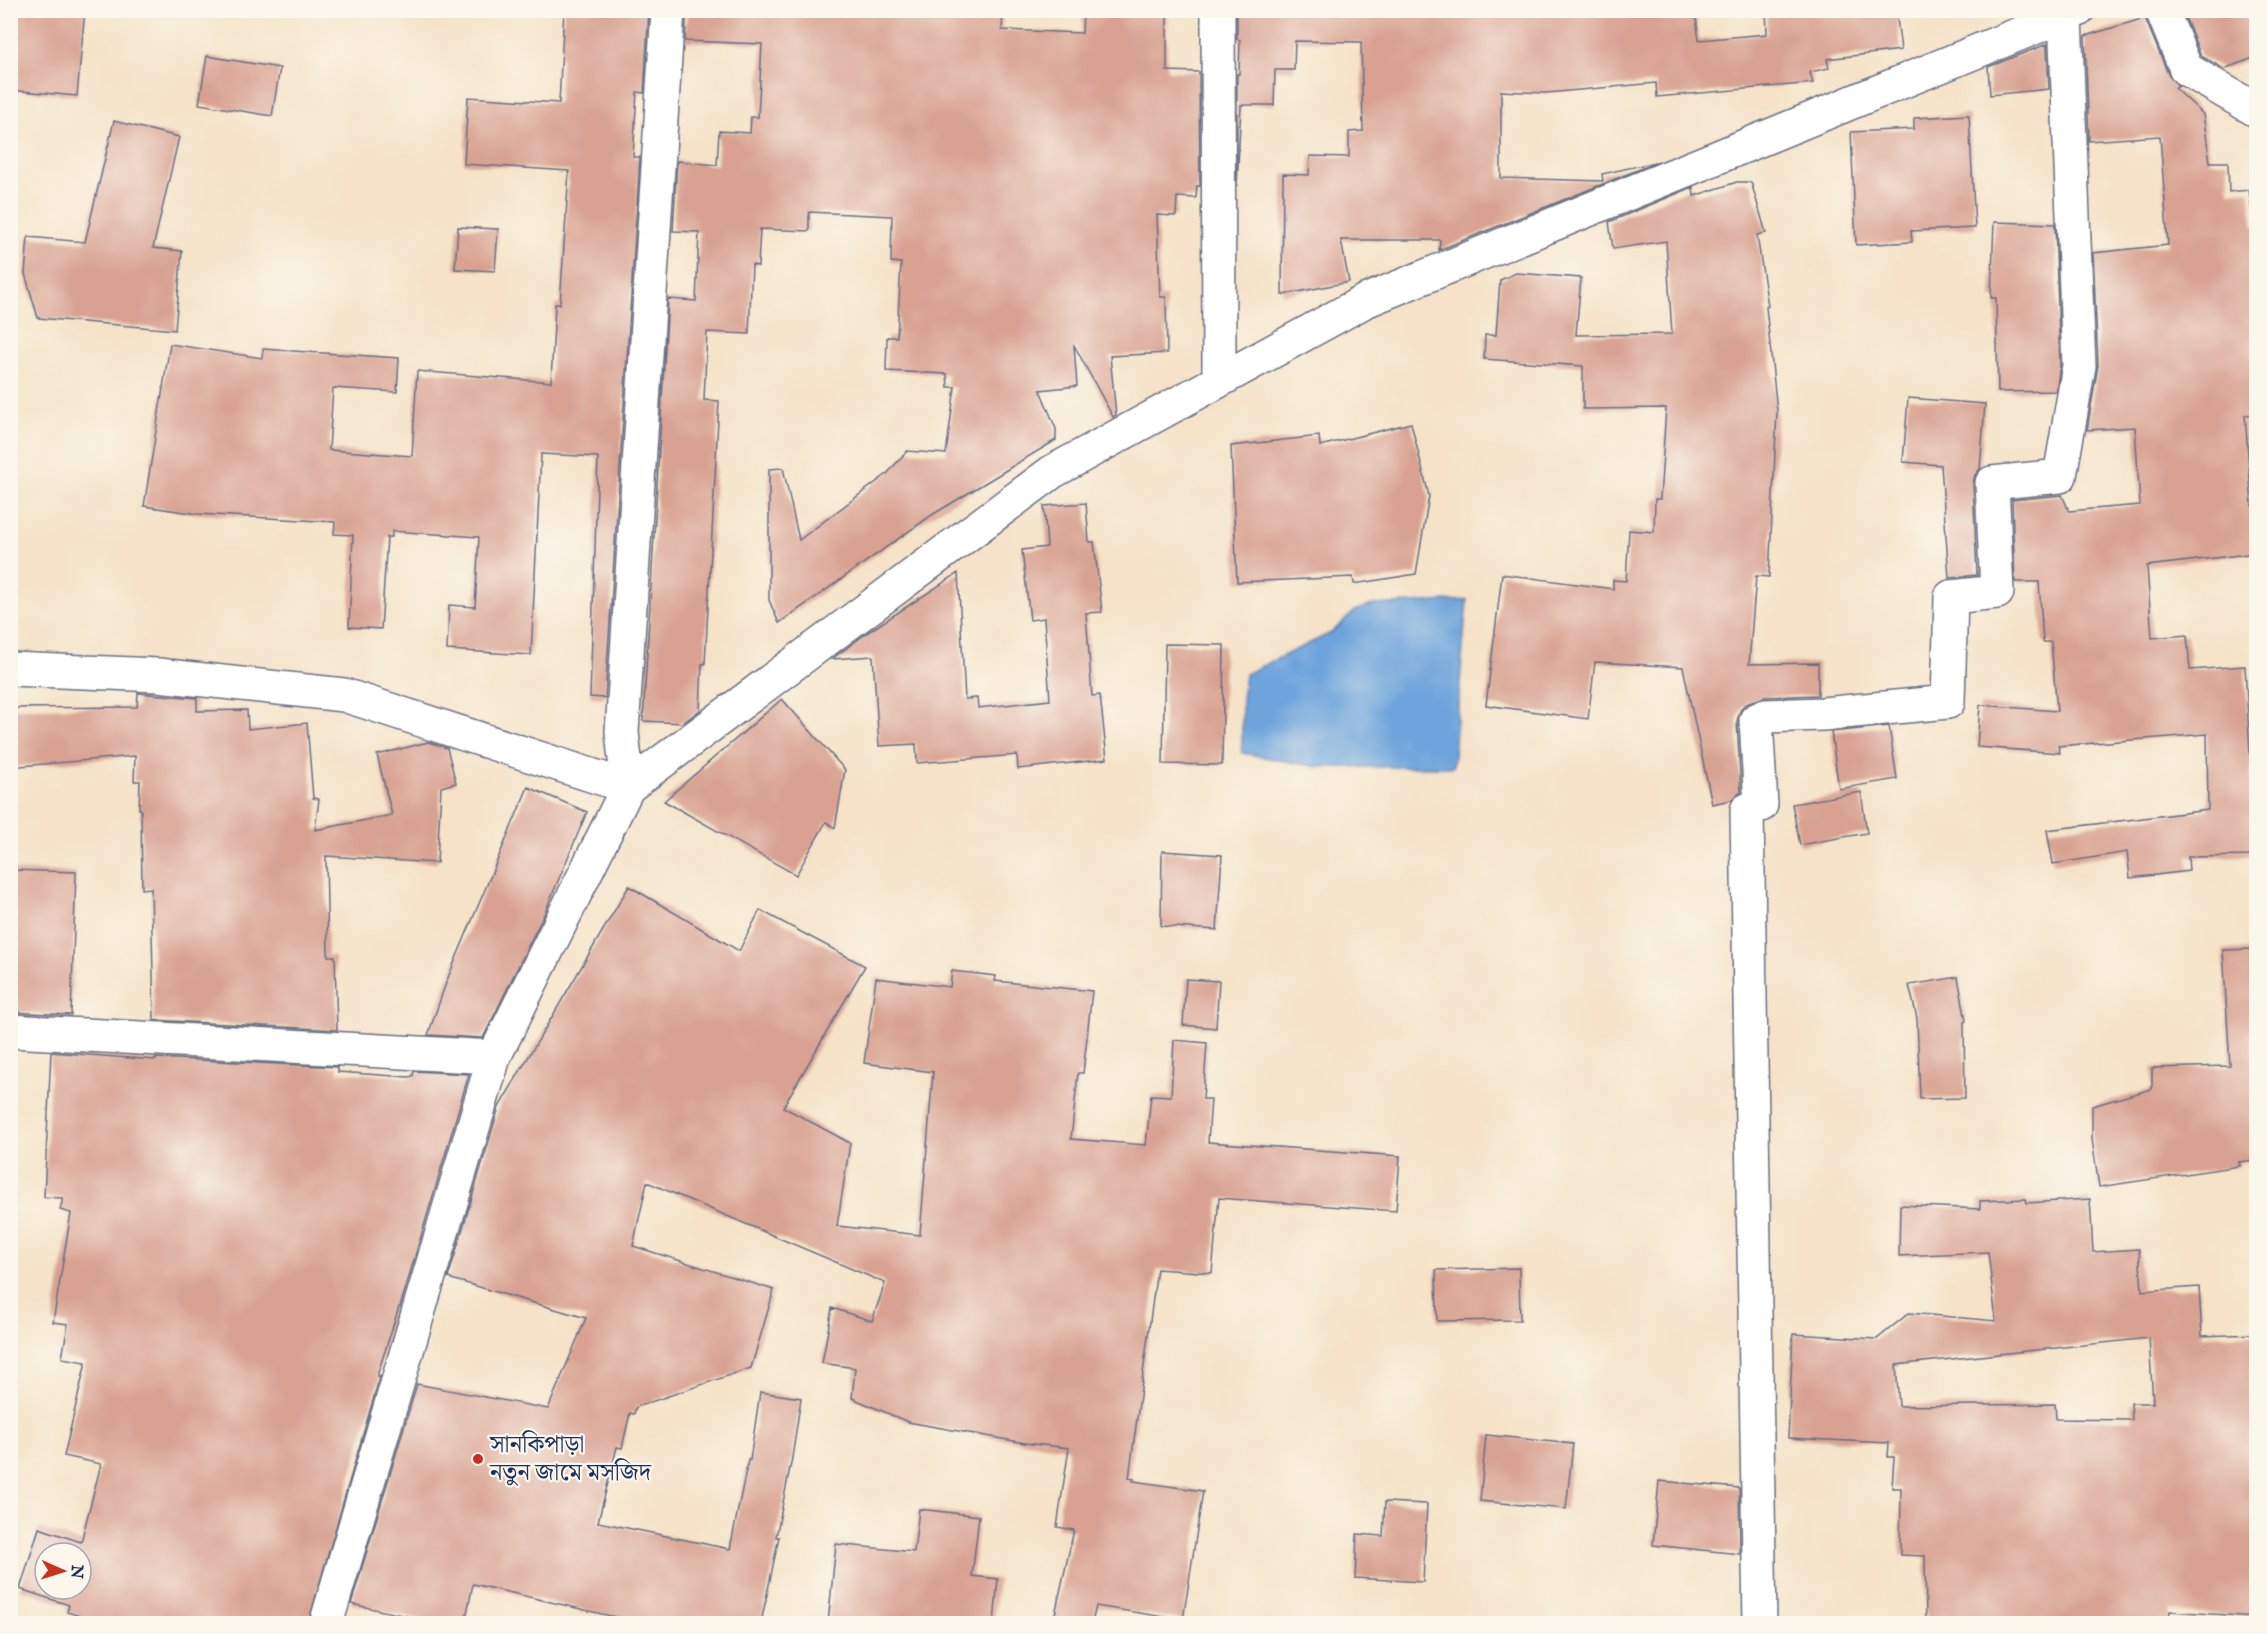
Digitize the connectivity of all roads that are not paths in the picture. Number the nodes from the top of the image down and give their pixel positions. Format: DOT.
graph roads {
  1 [pos="668,10"];
  2 [pos="1218,10"];
  3 [pos="2162,10"];
  4 [pos="2072,13"];
  5 [pos="2256,110"];
  6 [pos="1219,380"];
  7 [pos="10,669"];
  8 [pos="628,787"];
  9 [pos="10,1030"];
  10 [pos="494,1057"];
  11 [pos="326,1623"];
  12 [pos="1760,1623"];
  1 -- 8 [label="street"];
  2 -- 6 [label="street"];
  3 -- 5 [label="street"];
  4 -- 6 [label="street"];
  4 -- 12 [label="street"];
  6 -- 8 [label="street"];
  7 -- 8 [label="street"];
  8 -- 10 [label="street"];
  9 -- 10 [label="street"];
  10 -- 11 [label="street"];
}
